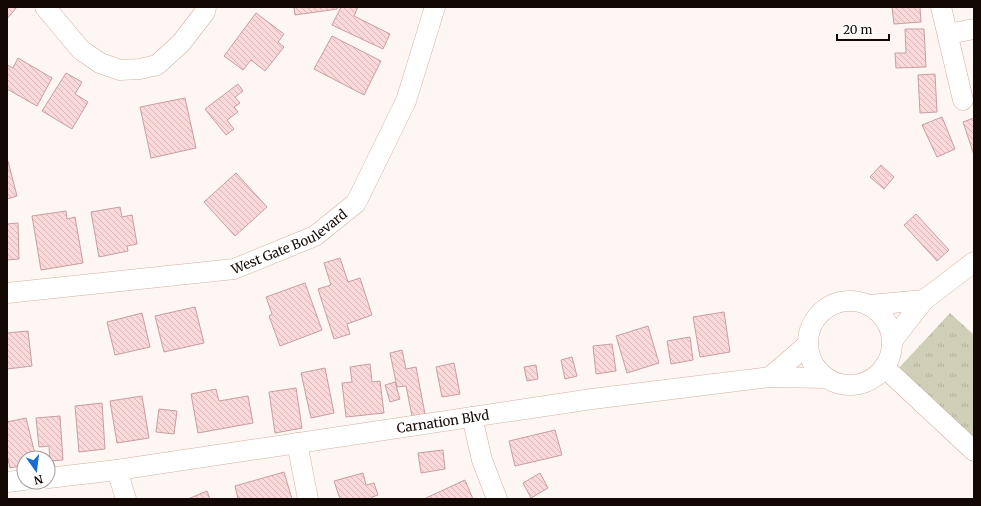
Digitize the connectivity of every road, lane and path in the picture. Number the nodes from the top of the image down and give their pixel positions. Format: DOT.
graph roads {
  1 [pos="45,7"];
  2 [pos="206,7"];
  3 [pos="435,7"];
  4 [pos="941,7"];
  5 [pos="974,29"];
  6 [pos="948,34"];
  7 [pos="963,100"];
  8 [pos="974,262"];
  9 [pos="7,293"];
  10 [pos="924,300"];
  11 [pos="870,305"];
  12 [pos="892,341"];
  13 [pos="807,345"];
  14 [pos="884,368"];
  15 [pos="770,377"];
  16 [pos="826,378"];
  17 [pos="472,417"];
  18 [pos="297,443"];
  19 [pos="974,451"];
  20 [pos="117,470"];
  21 [pos="56,477"];
  22 [pos="126,499"];
  23 [pos="308,499"];
  24 [pos="497,499"];
  1 -- 2 [label="street"];
  3 -- 9 [label="street, West Gate Boulevard"];
  4 -- 6 [label="street"];
  5 -- 6 [label="street"];
  6 -- 7 [label="street"];
  8 -- 10 [label="street"];
  10 -- 11 [label="street"];
  10 -- 12 [label="street"];
  11 -- 12 [label="street"];
  11 -- 13 [label="street"];
  12 -- 14 [label="street"];
  13 -- 15 [label="street"];
  13 -- 16 [label="street"];
  14 -- 16 [label="street"];
  14 -- 19 [label="street"];
  15 -- 16 [label="street, Carnation Blvd"];
  15 -- 17 [label="street, Carnation Blvd"];
  17 -- 18 [label="street, Carnation Blvd"];
  17 -- 24 [label="street"];
  18 -- 20 [label="street, Carnation Blvd"];
  18 -- 23 [label="street"];
  20 -- 21 [label="street, Carnation Blvd"];
  20 -- 22 [label="street"];
}
